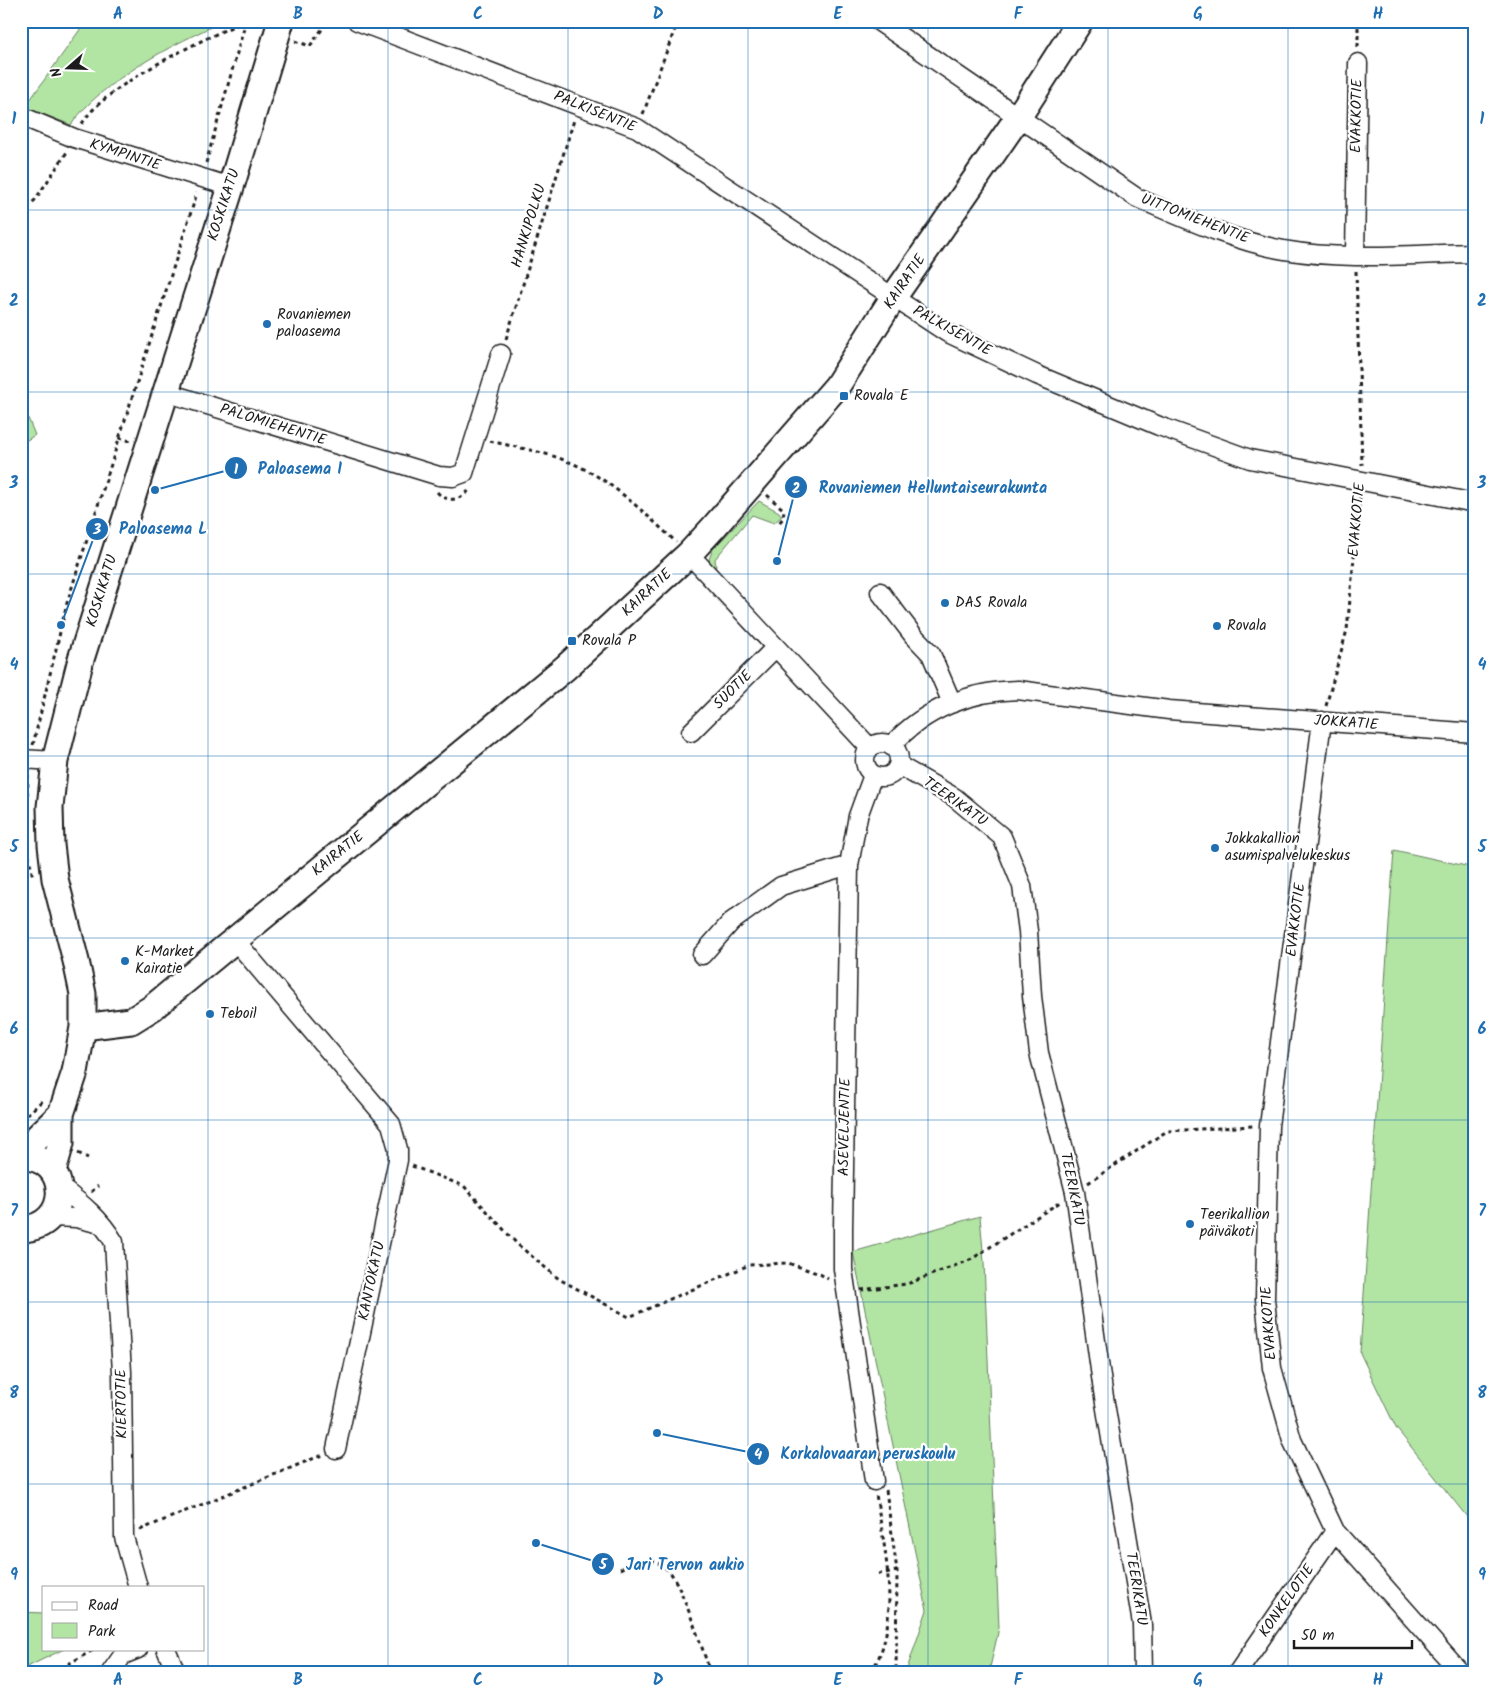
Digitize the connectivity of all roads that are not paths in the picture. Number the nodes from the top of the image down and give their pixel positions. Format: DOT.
graph roads {
  1 [pos="357,21"];
  2 [pos="878,21"];
  3 [pos="1080,21"];
  4 [pos="287,31"];
  5 [pos="1358,63"];
  6 [pos="21,116"];
  7 [pos="1019,116"];
  8 [pos="230,187"];
  9 [pos="1475,253"];
  10 [pos="1356,256"];
  11 [pos="893,298"];
  12 [pos="501,354"];
  13 [pos="164,392"];
  14 [pos="1475,503"];
  15 [pos="689,554"];
  16 [pos="880,592"];
  17 [pos="775,648"];
  18 [pos="952,703"];
  19 [pos="1322,721"];
  20 [pos="691,732"];
  21 [pos="1475,733"];
  22 [pos="891,746"];
  23 [pos="870,748"];
  24 [pos="21,759"];
  25 [pos="55,761"];
  26 [pos="898,765"];
  27 [pos="873,774"];
  28 [pos="849,865"];
  29 [pos="234,939"];
  30 [pos="702,955"];
  31 [pos="83,1027"];
  32 [pos="54,1105"];
  33 [pos="21,1153"];
  34 [pos="21,1157"];
  35 [pos="56,1179"];
  36 [pos="52,1217"];
  37 [pos="101,1224"];
  38 [pos="24,1233"];
  39 [pos="336,1449"];
  40 [pos="874,1481"];
  41 [pos="1335,1531"];
  42 [pos="138,1586"];
  43 [pos="136,1650"];
  44 [pos="166,1650"];
  45 [pos="111,1672"];
  46 [pos="176,1672"];
  47 [pos="1143,1672"];
  48 [pos="1238,1672"];
  49 [pos="1460,1672"];
  1 -- 11 [label="street, PALKISENTIE"];
  2 -- 7 [label="street, UITTOMIEHENTIE"];
  3 -- 7 [label="main road, KAIRATIE"];
  4 -- 8 [label="main road, KOSKIKATU"];
  5 -- 10 [label="street, EVAKKOTIE"];
  6 -- 8 [label="street, KYMPINTIE"];
  7 -- 10 [label="street, UITTOMIEHENTIE"];
  7 -- 11 [label="main road, KAIRATIE"];
  8 -- 13 [label="main road, KOSKIKATU"];
  9 -- 10 [label="street, UITTOMIEHENTIE"];
  11 -- 14 [label="street, PALKISENTIE"];
  11 -- 15 [label="main road, KAIRATIE"];
  12 -- 13 [label="street, PALOMIEHENTIE"];
  13 -- 25 [label="main road, KOSKIKATU"];
  15 -- 17 [label="street"];
  15 -- 29 [label="main road, KAIRATIE"];
  16 -- 18 [label="street"];
  17 -- 20 [label="street, SUOTIE"];
  17 -- 23 [label="street"];
  18 -- 19 [label="street, JOKKATIE"];
  18 -- 22 [label="street"];
  19 -- 21 [label="street, JOKKATIE"];
  19 -- 41 [label="street, EVAKKOTIE"];
  22 -- 23 [label="street"];
  22 -- 26 [label="street"];
  23 -- 27 [label="street"];
  24 -- 25 [label="street"];
  25 -- 31 [label="main road, KOSKIKATU"];
  26 -- 27 [label="street"];
  26 -- 47 [label="street, TEERIKATU"];
  27 -- 28 [label="street, ASEVELJENTIE"];
  28 -- 30 [label="street"];
  28 -- 40 [label="street, ASEVELJENTIE"];
  29 -- 31 [label="main road, KAIRATIE"];
  29 -- 39 [label="street, KANTOKATU"];
  31 -- 32 [label="main road, KOSKIKATU"];
  32 -- 33 [label="main road, KOSKIKATU"];
  32 -- 35 [label="main road, KOSKIKATU"];
  34 -- 35 [label="main road"];
  35 -- 36 [label="main road, KOSKIKATU"];
  35 -- 37 [label="street, KIERTOTIE"];
  36 -- 37 [label="street"];
  36 -- 38 [label="main road"];
  37 -- 42 [label="street, KIERTOTIE"];
  41 -- 48 [label="street, KONKELOTIE"];
  41 -- 49 [label="street, EVAKKOTIE"];
  43 -- 45 [label="street"];
  44 -- 46 [label="street"];
}
